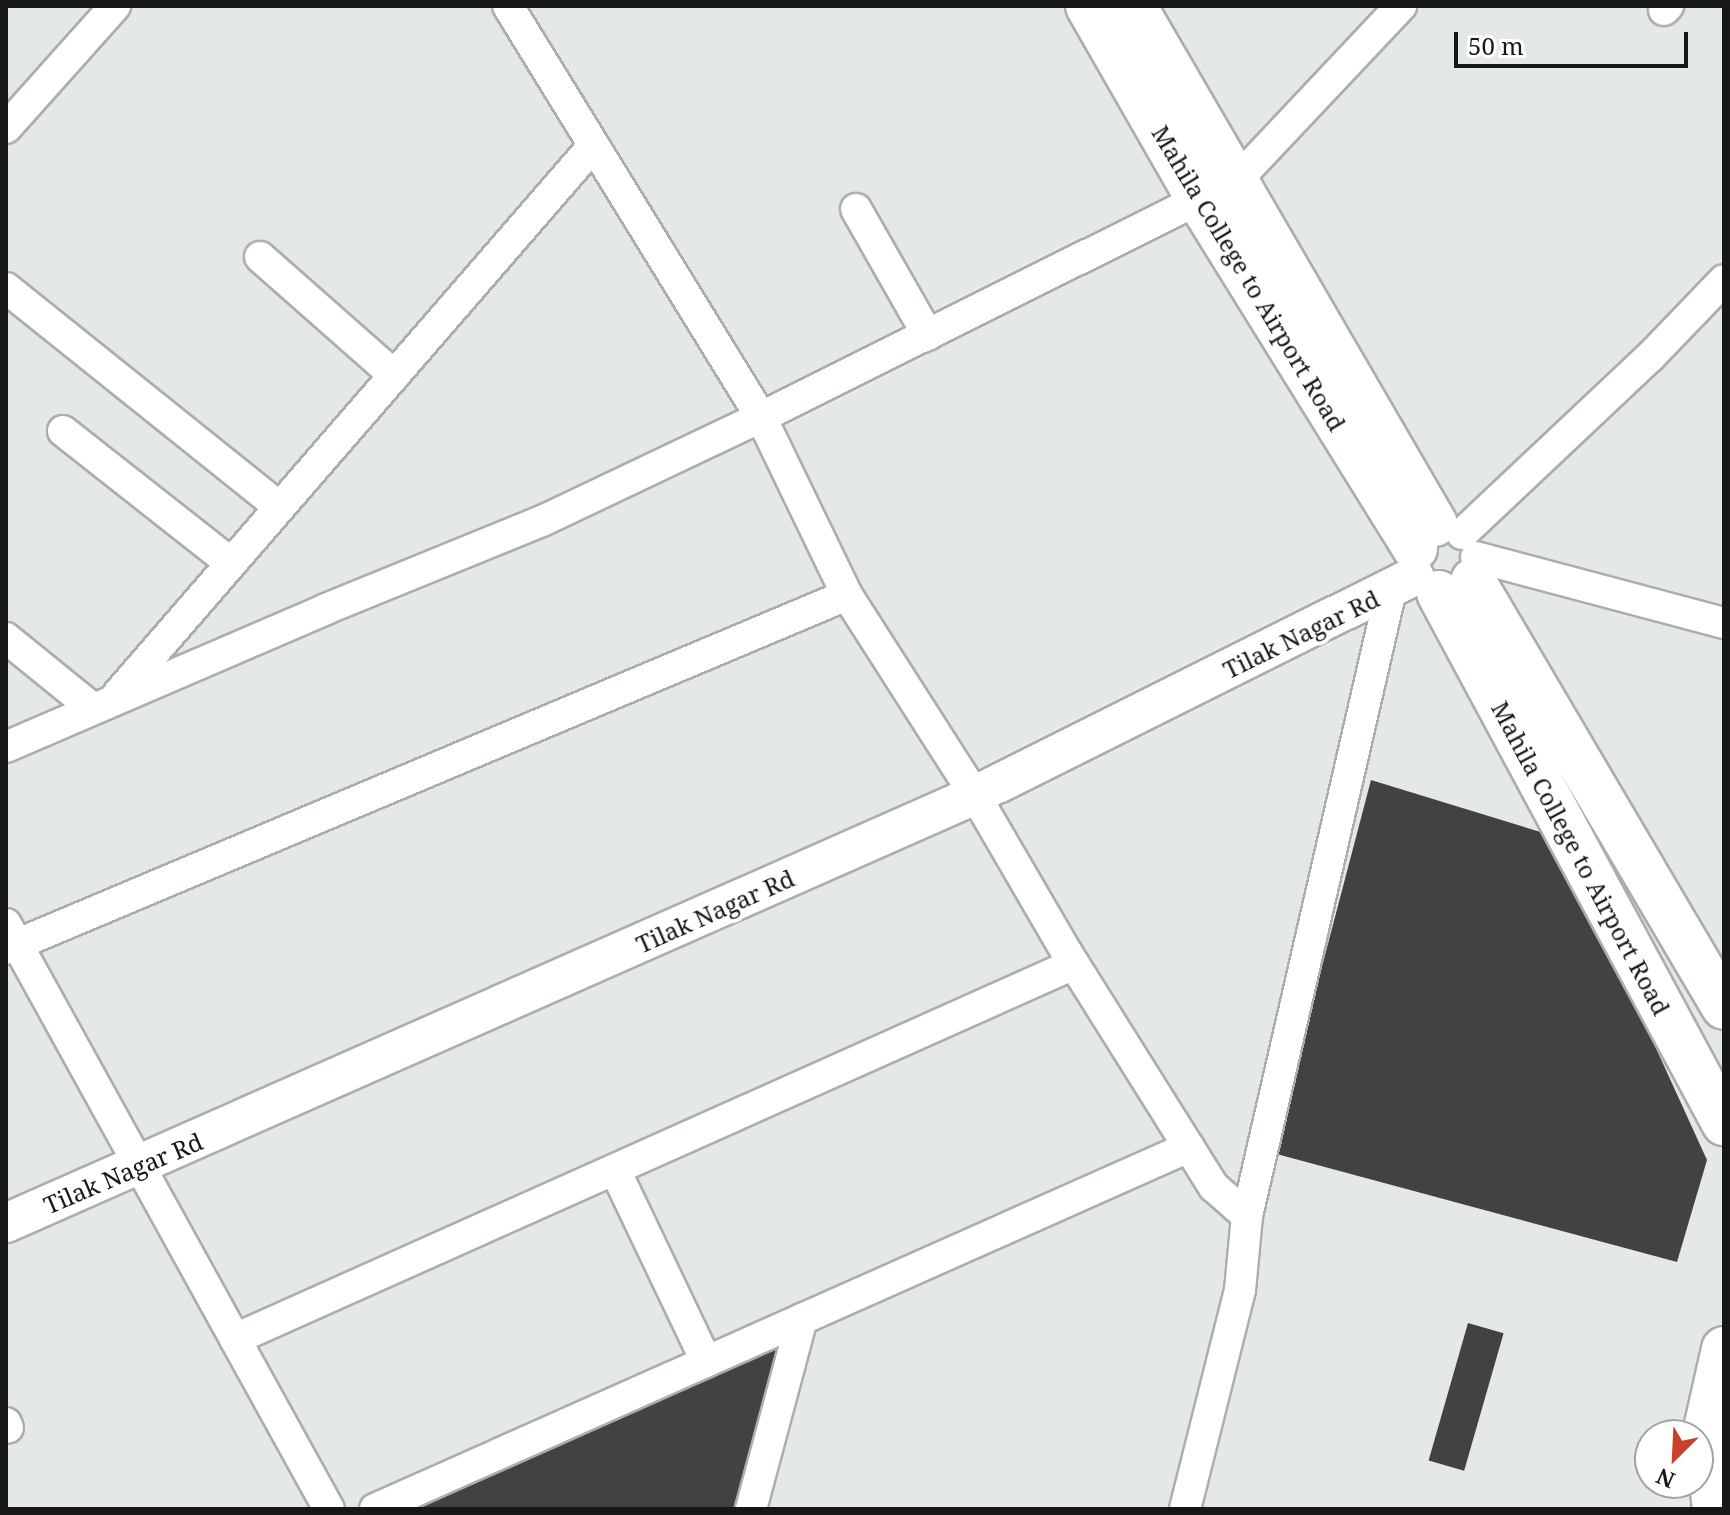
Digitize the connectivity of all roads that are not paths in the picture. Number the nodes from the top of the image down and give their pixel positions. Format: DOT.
graph roads {
  1 [pos="115,6"];
  2 [pos="1088,6"];
  3 [pos="1134,6"];
  4 [pos="1401,6"];
  5 [pos="517,9"];
  6 [pos="6,128"];
  7 [pos="593,146"];
  8 [pos="1218,191"];
  9 [pos="856,209"];
  10 [pos="260,257"];
  11 [pos="1724,280"];
  12 [pos="6,288"];
  13 [pos="928,335"];
  14 [pos="394,375"];
  15 [pos="761,417"];
  16 [pos="63,431"];
  17 [pos="279,507"];
  18 [pos="231,563"];
  19 [pos="1438,563"];
  20 [pos="847,595"];
  21 [pos="1724,623"];
  22 [pos="6,638"];
  23 [pos="103,703"];
  24 [pos="6,747"];
  25 [pos="975,795"];
  26 [pos="10,939"];
  27 [pos="1074,964"];
  28 [pos="1724,1007"];
  29 [pos="1724,1123"];
  30 [pos="1189,1147"];
  31 [pos="139,1167"];
  32 [pos="615,1170"];
  33 [pos="1247,1216"];
  34 [pos="6,1223"];
  35 [pos="802,1319"];
  36 [pos="235,1339"];
  37 [pos="1724,1349"];
  38 [pos="706,1361"];
  39 [pos="329,1509"];
  40 [pos="375,1509"];
  41 [pos="751,1509"];
  42 [pos="1185,1509"];
  43 [pos="1715,1509"];
  1 -- 6 [label="street"];
  2 -- 8 [label="main road, Mahila College to Airport Road"];
  3 -- 8 [label="main road, Mahila College to Airport Road"];
  4 -- 8 [label="street"];
  5 -- 7 [label="street"];
  7 -- 14 [label="street"];
  7 -- 15 [label="street"];
  8 -- 13 [label="street"];
  8 -- 19 [label="main road, Mahila College to Airport Road"];
  9 -- 13 [label="street"];
  10 -- 14 [label="street"];
  11 -- 19 [label="street"];
  12 -- 17 [label="street"];
  13 -- 15 [label="street"];
  14 -- 17 [label="street"];
  15 -- 20 [label="street"];
  15 -- 23 [label="street"];
  16 -- 18 [label="street"];
  17 -- 18 [label="street"];
  18 -- 23 [label="street"];
  19 -- 21 [label="street"];
  19 -- 25 [label="street, Tilak Nagar Rd"];
  19 -- 28 [label="main road, Mahila College to Airport Road"];
  19 -- 29 [label="main road, Mahila College to Airport Road"];
  19 -- 33 [label="street"];
  20 -- 25 [label="street"];
  20 -- 26 [label="street"];
  22 -- 23 [label="street"];
  23 -- 24 [label="street"];
  25 -- 27 [label="street"];
  25 -- 31 [label="street, Tilak Nagar Rd"];
  26 -- 31 [label="street"];
  27 -- 30 [label="street"];
  27 -- 32 [label="street"];
  30 -- 33 [label="street"];
  30 -- 35 [label="street"];
  31 -- 34 [label="street, Tilak Nagar Rd"];
  31 -- 36 [label="street"];
  32 -- 36 [label="street"];
  32 -- 38 [label="street"];
  33 -- 42 [label="street"];
  35 -- 38 [label="street"];
  35 -- 41 [label="street"];
  36 -- 39 [label="street"];
  37 -- 43 [label="main road"];
  38 -- 40 [label="street"];
}
